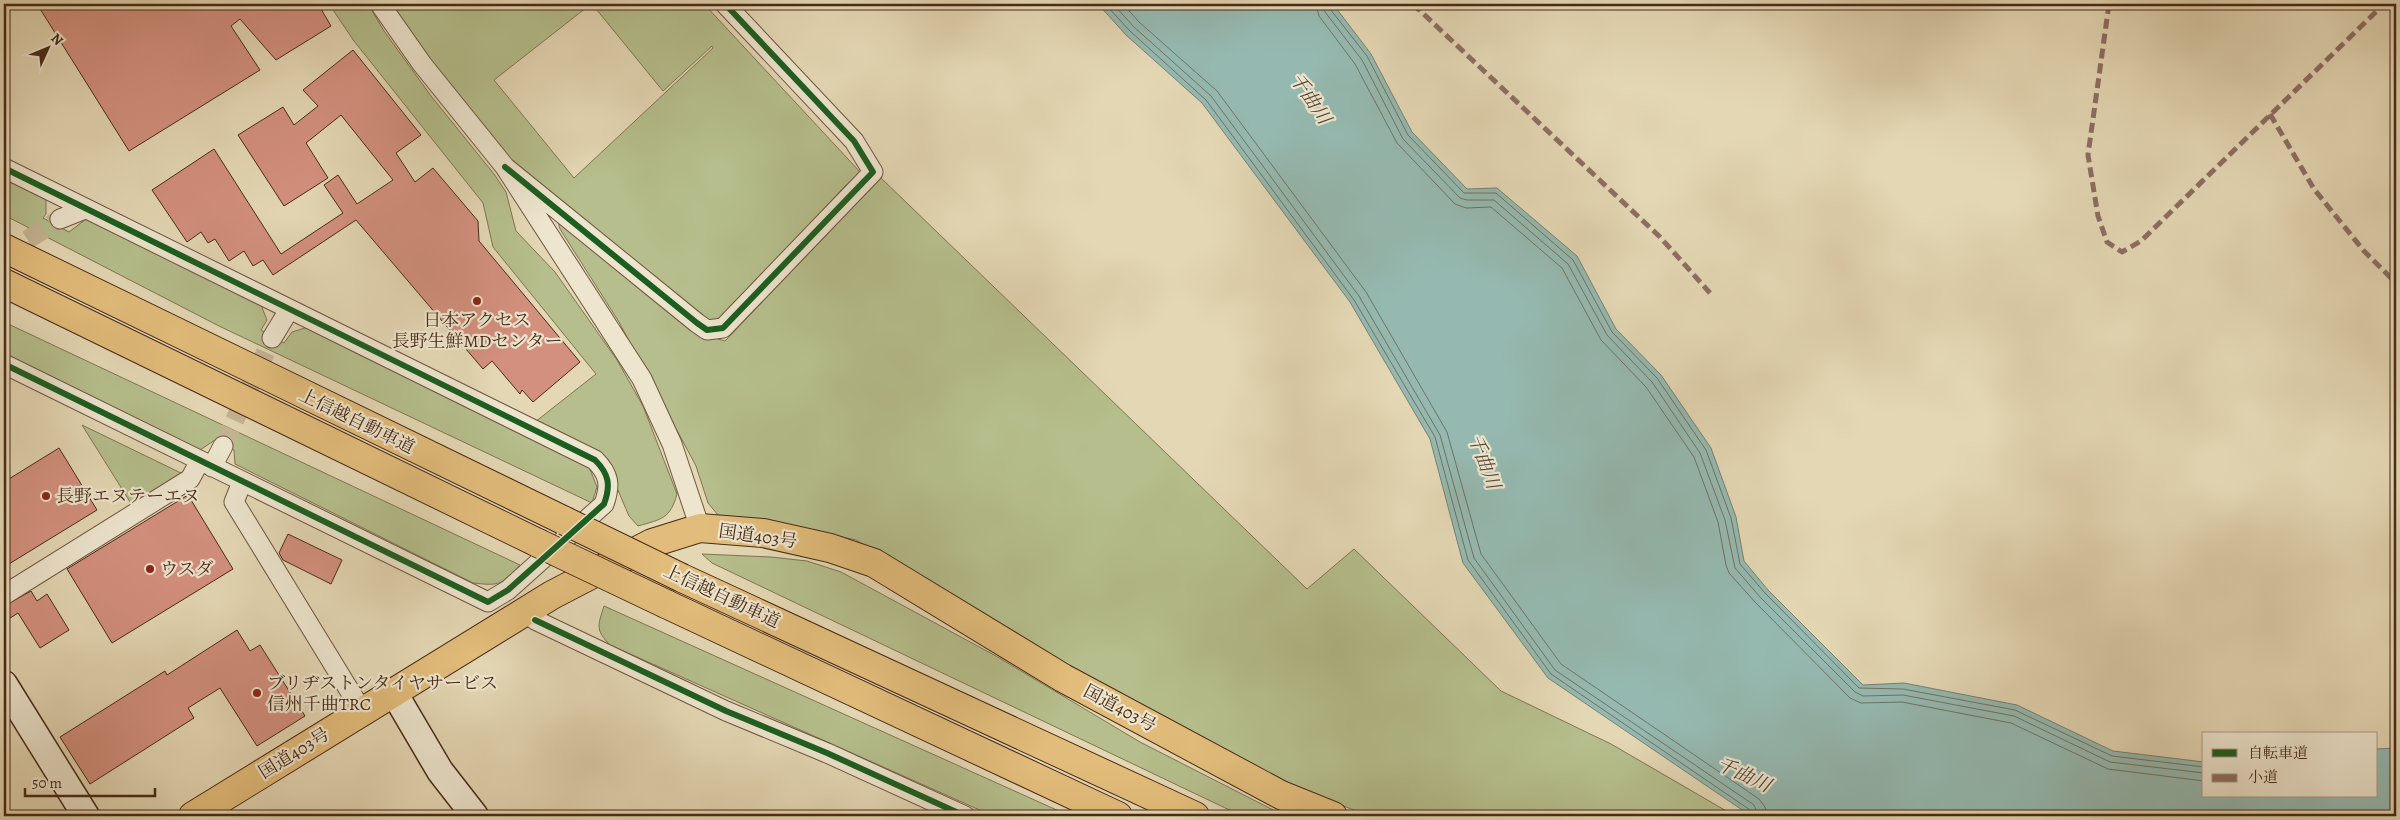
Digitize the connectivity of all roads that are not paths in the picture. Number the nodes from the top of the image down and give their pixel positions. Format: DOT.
graph roads {
  1 [pos="380,4"];
  2 [pos="725,4"];
  3 [pos="505,167"];
  4 [pos="4,168"];
  5 [pos="85,209"];
  6 [pos="60,219"];
  7 [pos="4,237"];
  8 [pos="4,248"];
  9 [pos="4,284"];
  10 [pos="4,292"];
  11 [pos="288,310"];
  12 [pos="272,338"];
  13 [pos="4,364"];
  14 [pos="253,370"];
  15 [pos="236,398"];
  16 [pos="223,446"];
  17 [pos="206,464"];
  18 [pos="242,482"];
  19 [pos="700,528"];
  20 [pos="4,595"];
  21 [pos="535,620"];
  22 [pos="4,684"];
  23 [pos="393,691"];
  24 [pos="362,711"];
  25 [pos="86,816"];
  26 [pos="193,816"];
  27 [pos="475,816"];
  28 [pos="965,816"];
  29 [pos="1118,816"];
  30 [pos="1195,816"];
  31 [pos="1333,816"];
  1 -- 3 [label="street"];
  2 -- 3 [label="street"];
  3 -- 19 [label="street"];
  4 -- 5 [label="street"];
  5 -- 6 [label="street"];
  5 -- 11 [label="street"];
  7 -- 14 [label="highway, 上信越自動車道"];
  8 -- 14 [label="highway, 上信越自動車道"];
  9 -- 15 [label="highway, 上信越自動車道"];
  10 -- 15 [label="highway, 上信越自動車道"];
  11 -- 12 [label="street"];
  11 -- 18 [label="street"];
  13 -- 17 [label="street"];
  14 -- 30 [label="highway, 上信越自動車道, bridge"];
  15 -- 29 [label="highway, 上信越自動車道, bridge"];
  16 -- 17 [label="street"];
  17 -- 18 [label="street"];
  17 -- 20 [label="street"];
  18 -- 24 [label="street"];
  19 -- 23 [label="highway, 国道403号"];
  19 -- 31 [label="highway, 国道403号"];
  21 -- 28 [label="street"];
  22 -- 25 [label="street"];
  23 -- 24 [label="highway, 国道403号"];
  23 -- 27 [label="street"];
  24 -- 26 [label="highway, 国道403号"];
}
